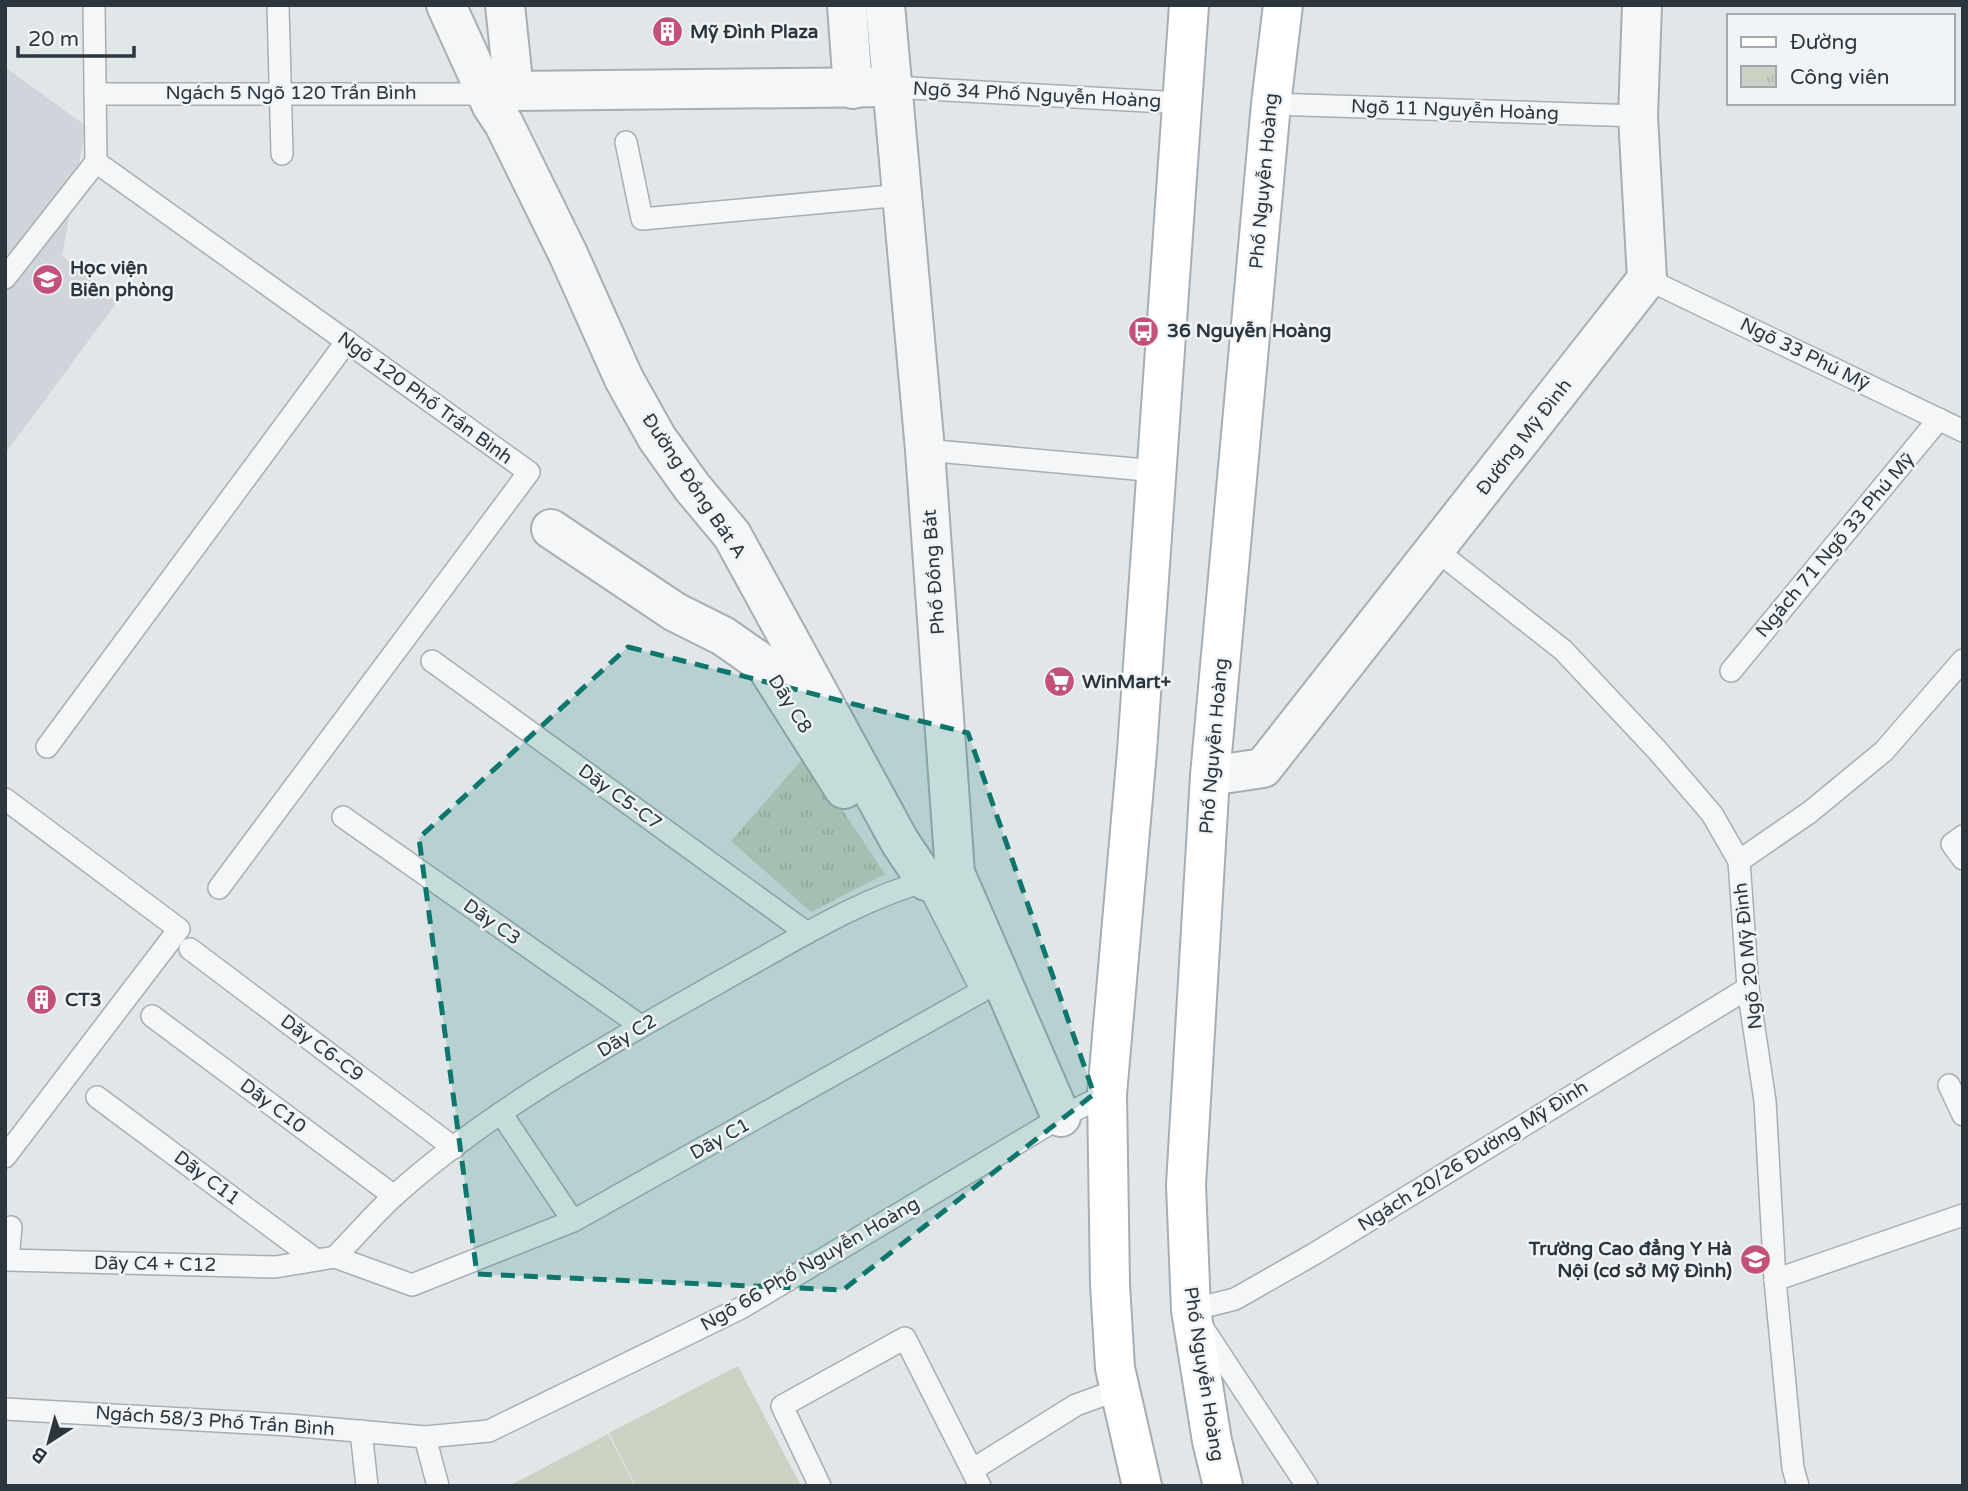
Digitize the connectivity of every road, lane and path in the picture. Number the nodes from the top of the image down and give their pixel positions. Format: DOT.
graph roads {
  1 [pos="94,5"];
  2 [pos="278,5"];
  3 [pos="446,5"];
  4 [pos="505,5"];
  5 [pos="848,5"];
  6 [pos="885,5"];
  7 [pos="1189,5"];
  8 [pos="1283,5"];
  9 [pos="1642,5"];
  10 [pos="892,87"];
  11 [pos="853,89"];
  12 [pos="280,92"];
  13 [pos="95,93"];
  14 [pos="486,94"];
  15 [pos="1182,103"];
  16 [pos="1271,103"];
  17 [pos="1638,116"];
  18 [pos="626,142"];
  19 [pos="282,154"];
  20 [pos="96,162"];
  21 [pos="902,195"];
  22 [pos="5,278"];
  23 [pos="1647,279"];
  24 [pos="346,341"];
  25 [pos="1939,419"];
  26 [pos="1963,431"];
  27 [pos="925,450"];
  28 [pos="1157,471"];
  29 [pos="551,529"];
  30 [pos="1436,550"];
  31 [pos="1963,660"];
  32 [pos="432,661"];
  33 [pos="1731,671"];
  34 [pos="47,747"];
  35 [pos="1210,776"];
  36 [pos="5,799"];
  37 [pos="343,817"];
  38 [pos="1963,836"];
  39 [pos="1963,859"];
  40 [pos="1739,861"];
  41 [pos="928,881"];
  42 [pos="219,888"];
  43 [pos="807,933"];
  44 [pos="190,949"];
  45 [pos="1748,988"];
  46 [pos="152,1016"];
  47 [pos="641,1026"];
  48 [pos="1949,1085"];
  49 [pos="1107,1094"];
  50 [pos="97,1097"];
  51 [pos="501,1114"];
  52 [pos="1963,1115"];
  53 [pos="1061,1118"];
  54 [pos="454,1147"];
  55 [pos="7,1152"];
  56 [pos="394,1196"];
  57 [pos="1963,1214"];
  58 [pos="573,1221"];
  59 [pos="11,1227"];
  60 [pos="326,1259"];
  61 [pos="1775,1280"];
  62 [pos="1191,1310"];
  63 [pos="1120,1389"];
  64 [pos="5,1409"];
  65 [pos="361,1431"];
  66 [pos="425,1437"];
  67 [pos="976,1478"];
  68 [pos="367,1486"];
  69 [pos="438,1486"];
  70 [pos="820,1486"];
  71 [pos="1142,1486"];
  72 [pos="1223,1486"];
  73 [pos="1307,1486"];
  74 [pos="1798,1486"];
  1 -- 13 [label="lane"];
  2 -- 12 [label="lane"];
  3 -- 14 [label="street, Đường Đồng Bát A"];
  4 -- 11 [label="street"];
  5 -- 11 [label="street"];
  6 -- 10 [label="street, Phố Đồng Bát"];
  7 -- 15 [label="main road"];
  8 -- 16 [label="main road, Phố Nguyễn Hoàng"];
  9 -- 17 [label="street"];
  10 -- 11 [label="street"];
  10 -- 15 [label="lane, Ngõ 34 Phố Nguyễn Hoàng"];
  10 -- 21 [label="street, Phố Đồng Bát"];
  12 -- 13 [label="lane, Ngách 5 Ngõ 120 Trần Bình"];
  12 -- 14 [label="lane, Ngách 5 Ngõ 120 Trần Bình"];
  12 -- 19 [label="lane"];
  13 -- 20 [label="lane"];
  14 -- 41 [label="street, Đường Đồng Bát A"];
  15 -- 28 [label="main road"];
  16 -- 17 [label="lane, Ngõ 11 Nguyễn Hoàng"];
  16 -- 35 [label="main road, Phố Nguyễn Hoàng"];
  17 -- 23 [label="street"];
  18 -- 21 [label="lane"];
  20 -- 22 [label="lane"];
  20 -- 24 [label="lane, Ngõ 120 Phố Trần Bình"];
  21 -- 27 [label="street, Phố Đồng Bát"];
  23 -- 25 [label="lane, Ngõ 33 Phú Mỹ"];
  23 -- 30 [label="street, Đường Mỹ Đình"];
  24 -- 34 [label="lane"];
  24 -- 42 [label="lane, Ngõ 120 Phố Trần Bình"];
  25 -- 26 [label="lane, Ngõ 33 Phú Mỹ"];
  25 -- 33 [label="lane, Ngách 71 Ngõ 33 Phú Mỹ"];
  27 -- 28 [label="lane"];
  27 -- 41 [label="street, Phố Đồng Bát"];
  28 -- 49 [label="main road"];
  29 -- 41 [label="street, Dãy C8"];
  30 -- 35 [label="street, Đường Mỹ Đình"];
  30 -- 40 [label="lane, Ngõ 20 Mỹ Đình"];
  31 -- 40 [label="lane"];
  32 -- 43 [label="lane, Dãy C5-C7"];
  35 -- 62 [label="main road, Phố Nguyễn Hoàng"];
  36 -- 55 [label="lane"];
  37 -- 47 [label="lane, Dãy C3"];
  38 -- 39 [label="lane"];
  40 -- 45 [label="lane, Ngõ 20 Mỹ Đình"];
  41 -- 43 [label="lane, Dãy C2"];
  41 -- 53 [label="street, Phố Đồng Bát"];
  41 -- 58 [label="lane, Dãy C1"];
  43 -- 47 [label="lane, Dãy C2"];
  44 -- 54 [label="lane, Dãy C6-C9"];
  45 -- 61 [label="lane, Ngõ 20 Mỹ Đình"];
  45 -- 62 [label="lane, Ngách 20/26 Đường Mỹ Đình"];
  46 -- 56 [label="lane, Dãy C10"];
  47 -- 51 [label="lane, Dãy C2"];
  48 -- 52 [label="lane"];
  49 -- 53 [label="lane, Ngõ 66 Phố Nguyễn Hoàng"];
  49 -- 63 [label="main road"];
  50 -- 60 [label="lane, Dãy C11"];
  51 -- 54 [label="lane, Dãy C2"];
  51 -- 58 [label="lane"];
  53 -- 66 [label="lane, Ngõ 66 Phố Nguyễn Hoàng"];
  54 -- 56 [label="lane, Dãy C2"];
  56 -- 60 [label="lane, Dãy C2"];
  57 -- 61 [label="lane"];
  58 -- 60 [label="lane, Dãy C1"];
  59 -- 60 [label="lane, Dãy C4 + C12"];
  61 -- 74 [label="lane, Ngõ 20 Mỹ Đình"];
  62 -- 72 [label="main road, Phố Nguyễn Hoàng"];
  62 -- 73 [label="lane"];
  63 -- 67 [label="lane"];
  63 -- 71 [label="main road"];
  64 -- 65 [label="lane, Ngách 58/3 Phố Trần Bình"];
  65 -- 66 [label="lane, Ngách 58/3 Phố Trần Bình"];
  65 -- 68 [label="lane"];
  66 -- 69 [label="lane"];
  67 -- 70 [label="lane"];
}
